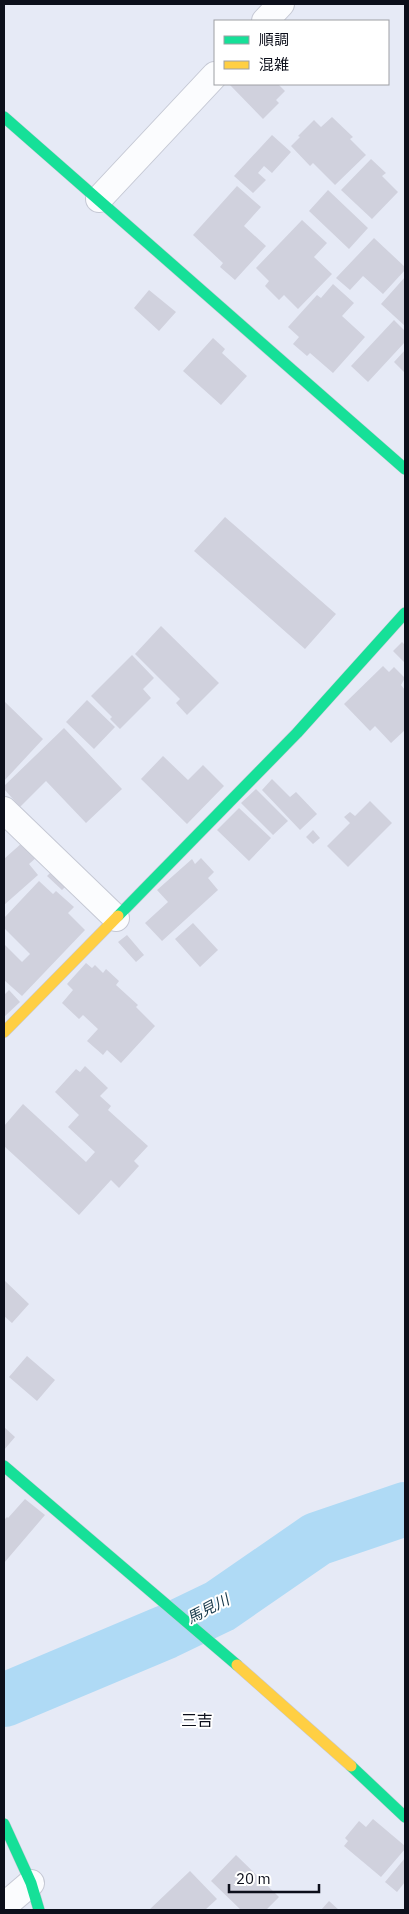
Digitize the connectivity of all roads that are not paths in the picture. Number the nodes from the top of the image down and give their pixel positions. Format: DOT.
graph roads {
  1 [pos="281,4"];
  2 [pos="266,20"];
  3 [pos="214,76"];
  4 [pos="4,117"];
  5 [pos="99,199"];
  6 [pos="405,469"];
  7 [pos="405,613"];
  8 [pos="4,810"];
  9 [pos="116,918"];
  10 [pos="4,1032"];
  11 [pos="4,1466"];
  12 [pos="405,1817"];
  13 [pos="4,1824"];
  14 [pos="31,1883"];
  15 [pos="4,1906"];
  16 [pos="39,1910"];
  1 -- 2 [label="street"];
  3 -- 5 [label="street"];
  4 -- 5 [label="street"];
  5 -- 6 [label="street"];
  7 -- 9 [label="street"];
  8 -- 9 [label="street"];
  9 -- 10 [label="street"];
  11 -- 12 [label="street"];
  13 -- 14 [label="street"];
  14 -- 15 [label="street"];
  14 -- 16 [label="street"];
}
